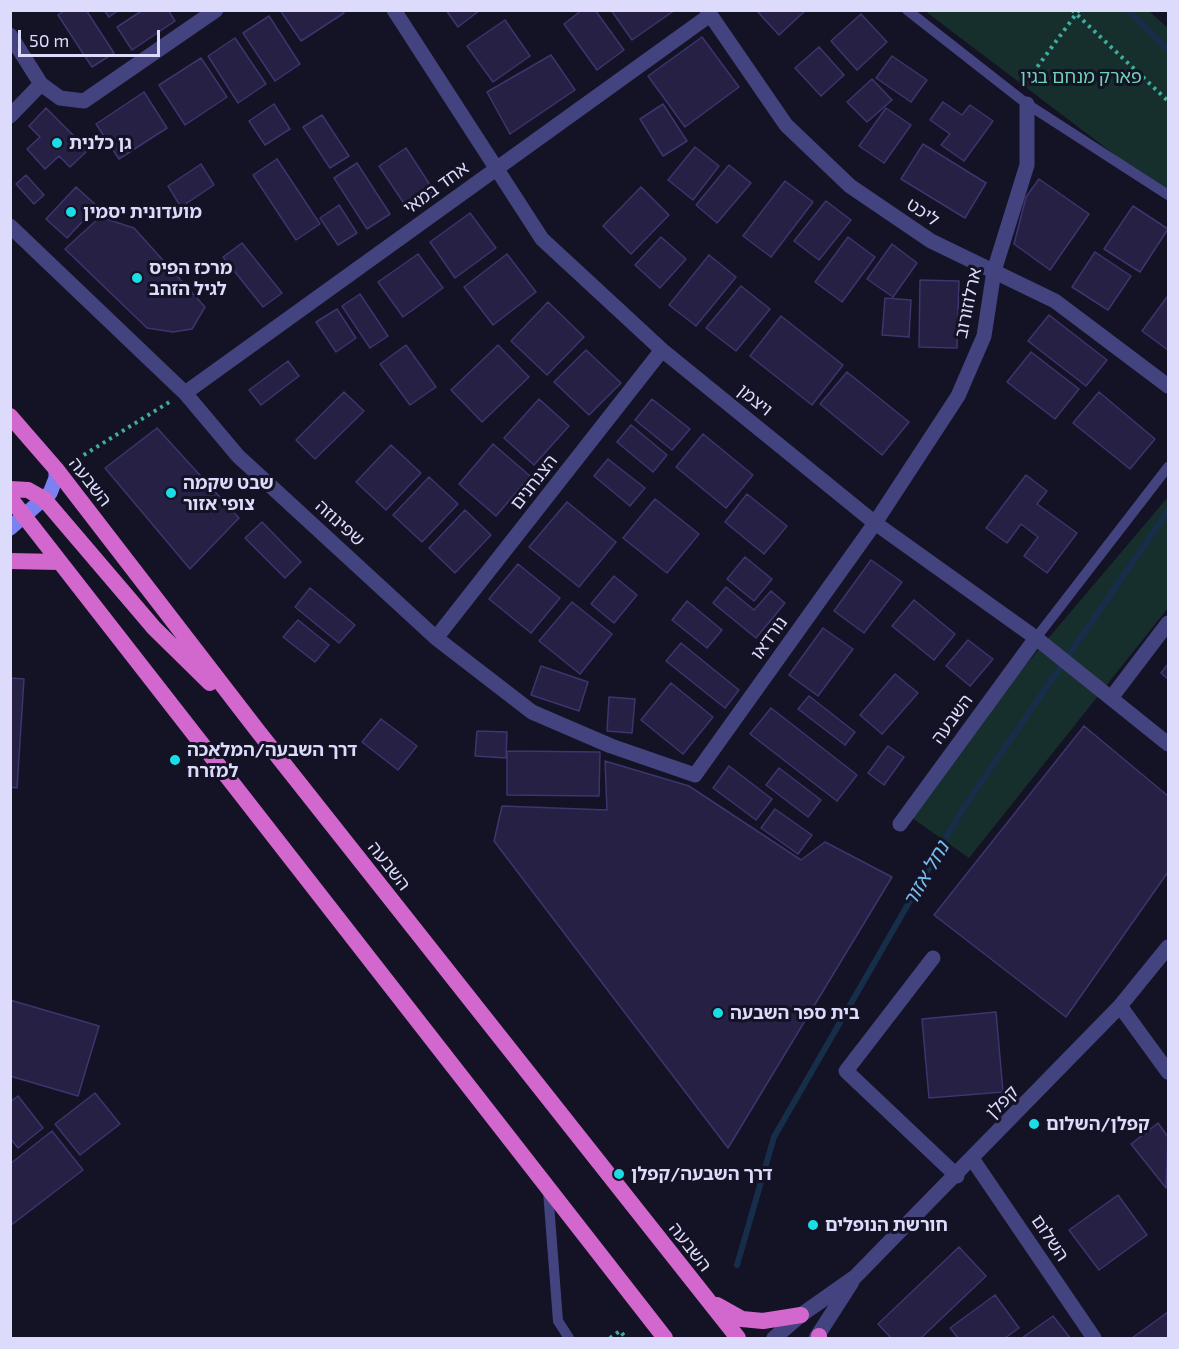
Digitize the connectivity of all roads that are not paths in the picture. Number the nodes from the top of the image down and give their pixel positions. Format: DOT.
graph roads {
  1 [pos="216,10"];
  2 [pos="394,10"];
  3 [pos="907,10"];
  4 [pos="709,13"];
  5 [pos="10,35"];
  6 [pos="41,84"];
  7 [pos="1022,100"];
  8 [pos="10,116"];
  9 [pos="495,169"];
  10 [pos="1168,195"];
  11 [pos="10,226"];
  12 [pos="994,271"];
  13 [pos="662,350"];
  14 [pos="1168,386"];
  15 [pos="184,393"];
  16 [pos="10,416"];
  17 [pos="1168,467"];
  18 [pos="56,469"];
  19 [pos="10,489"];
  20 [pos="10,498"];
  21 [pos="44,499"];
  22 [pos="26,516"];
  23 [pos="875,523"];
  24 [pos="10,528"];
  25 [pos="10,561"];
  26 [pos="59,562"];
  27 [pos="1168,623"];
  28 [pos="436,638"];
  29 [pos="1042,643"];
  30 [pos="1111,698"];
  31 [pos="257,730"];
  32 [pos="1168,744"];
  33 [pos="695,775"];
  34 [pos="900,824"];
  35 [pos="1168,947"];
  36 [pos="933,958"];
  37 [pos="1120,1006"];
  38 [pos="1168,1072"];
  39 [pos="973,1160"];
  40 [pos="957,1176"];
  41 [pos="548,1190"];
  42 [pos="855,1277"];
  43 [pos="705,1297"];
  44 [pos="801,1314"];
  45 [pos="569,1338"];
  46 [pos="665,1338"];
  47 [pos="738,1338"];
  48 [pos="774,1338"];
  49 [pos="818,1338"];
  50 [pos="1094,1338"];
  1 -- 6 [label="street"];
  2 -- 9 [label="street, ויצמן"];
  3 -- 7 [label="lane"];
  4 -- 9 [label="street, אחד במאי"];
  4 -- 12 [label="street, ליכט"];
  5 -- 6 [label="street"];
  6 -- 8 [label="street"];
  7 -- 10 [label="lane"];
  7 -- 12 [label="street, ארלוזורוב"];
  9 -- 13 [label="street, ויצמן"];
  9 -- 15 [label="street, אחד במאי"];
  11 -- 15 [label="street, שפינוזה"];
  12 -- 14 [label="street, ליכט"];
  12 -- 23 [label="street, ארלוזורוב"];
  13 -- 23 [label="street, ויצמן"];
  13 -- 28 [label="street, הצנחנים"];
  15 -- 28 [label="street, שפינוזה"];
  16 -- 18 [label="highway, השבעה"];
  17 -- 29 [label="lane"];
  18 -- 21 [label="main road"];
  18 -- 31 [label="highway, השבעה"];
  19 -- 21 [label="highway"];
  20 -- 22 [label="highway"];
  21 -- 22 [label="main road"];
  21 -- 31 [label="highway"];
  22 -- 24 [label="main road"];
  22 -- 26 [label="highway"];
  23 -- 29 [label="street, ויצמן"];
  23 -- 33 [label="street, נורדאו"];
  25 -- 26 [label="highway"];
  26 -- 41 [label="highway"];
  27 -- 30 [label="street"];
  28 -- 33 [label="street, שפינוזה"];
  29 -- 30 [label="street, ויצמן"];
  29 -- 34 [label="street, השבעה"];
  30 -- 32 [label="street, ויצמן"];
  31 -- 43 [label="highway, השבעה"];
  35 -- 37 [label="street, קפלן"];
  36 -- 40 [label="street"];
  37 -- 38 [label="street"];
  37 -- 39 [label="street, קפלן"];
  39 -- 40 [label="street, קפלן"];
  39 -- 50 [label="street, השלום"];
  40 -- 42 [label="street, קפלן"];
  41 -- 45 [label="lane"];
  41 -- 46 [label="highway"];
  42 -- 44 [label="street, קפלן"];
  42 -- 49 [label="street, קפלן"];
  43 -- 44 [label="highway"];
  43 -- 47 [label="highway, השבעה"];
  44 -- 48 [label="street, קפלן"];
}
